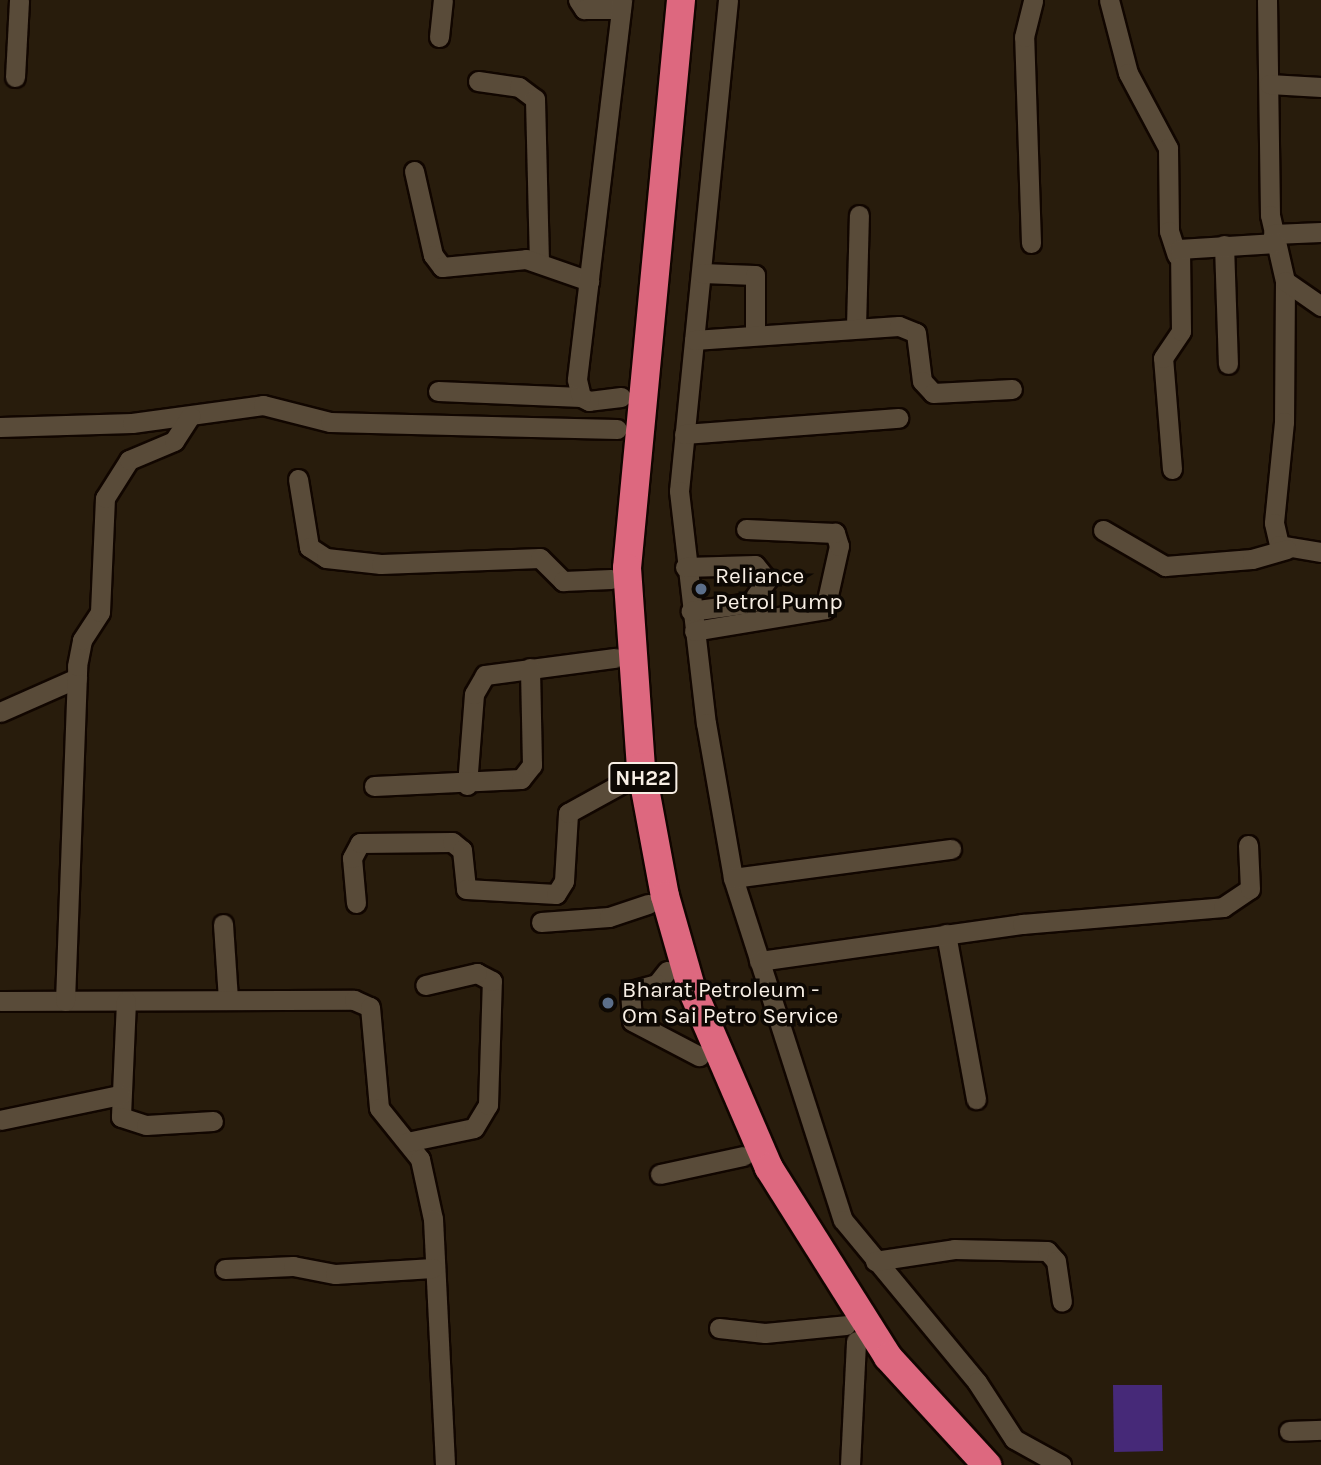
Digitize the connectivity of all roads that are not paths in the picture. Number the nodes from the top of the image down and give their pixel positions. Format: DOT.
graph roads {
  1 [pos="19,0"];
  2 [pos="443,0"];
  3 [pos="578,0"];
  4 [pos="664,0"];
  5 [pos="681,0"];
  6 [pos="728,0"];
  7 [pos="1032,0"];
  8 [pos="1109,0"];
  9 [pos="1267,0"];
  10 [pos="621,4"];
  11 [pos="439,37"];
  12 [pos="15,77"];
  13 [pos="478,82"];
  14 [pos="1269,84"];
  15 [pos="1321,87"];
  16 [pos="414,171"];
  17 [pos="859,215"];
  18 [pos="1321,232"];
  19 [pos="1274,239"];
  20 [pos="1031,243"];
  21 [pos="1224,245"];
  22 [pos="1177,255"];
  23 [pos="539,261"];
  24 [pos="702,272"];
  25 [pos="589,281"];
  26 [pos="1285,281"];
  27 [pos="1321,306"];
  28 [pos="856,327"];
  29 [pos="755,335"];
  30 [pos="694,340"];
  31 [pos="1228,364"];
  32 [pos="1012,389"];
  33 [pos="438,391"];
  34 [pos="581,397"];
  35 [pos="621,397"];
  36 [pos="190,416"];
  37 [pos="898,418"];
  38 [pos="0,427"];
  39 [pos="617,429"];
  40 [pos="684,434"];
  41 [pos="1172,469"];
  42 [pos="298,479"];
  43 [pos="746,529"];
  44 [pos="1103,530"];
  45 [pos="1287,549"];
  46 [pos="1321,552"];
  47 [pos="685,567"];
  48 [pos="611,579"];
  49 [pos="691,611"];
  50 [pos="694,631"];
  51 [pos="615,658"];
  52 [pos="530,668"];
  53 [pos="77,678"];
  54 [pos="0,712"];
  55 [pos="626,781"];
  56 [pos="467,785"];
  57 [pos="374,786"];
  58 [pos="1248,845"];
  59 [pos="951,849"];
  60 [pos="733,878"];
  61 [pos="355,903"];
  62 [pos="648,904"];
  63 [pos="541,922"];
  64 [pos="223,924"];
  65 [pos="946,934"];
  66 [pos="759,961"];
  67 [pos="667,971"];
  68 [pos="425,985"];
  69 [pos="228,1000"];
  70 [pos="65,1001"];
  71 [pos="126,1001"];
  72 [pos="0,1002"];
  73 [pos="699,1056"];
  74 [pos="120,1094"];
  75 [pos="976,1099"];
  76 [pos="0,1120"];
  77 [pos="213,1121"];
  78 [pos="407,1142"];
  79 [pos="743,1156"];
  80 [pos="660,1174"];
  81 [pos="876,1261"];
  82 [pos="433,1268"];
  83 [pos="225,1269"];
  84 [pos="1062,1302"];
  85 [pos="719,1328"];
  86 [pos="851,1333"];
  87 [pos="1321,1430"];
  88 [pos="1289,1431"];
  89 [pos="445,1465"];
  90 [pos="850,1465"];
  91 [pos="963,1465"];
  92 [pos="987,1465"];
  93 [pos="1060,1465"];
  1 -- 12 [label="street"];
  2 -- 11 [label="street"];
  3 -- 10 [label="street"];
  4 -- 35 [label="highway, NH22"];
  5 -- 92 [label="highway, NH22"];
  6 -- 24 [label="street"];
  7 -- 20 [label="street"];
  8 -- 22 [label="street"];
  9 -- 14 [label="street"];
  10 -- 25 [label="street"];
  13 -- 23 [label="street"];
  14 -- 15 [label="street"];
  14 -- 19 [label="street"];
  16 -- 23 [label="street"];
  17 -- 28 [label="street"];
  18 -- 19 [label="street"];
  19 -- 21 [label="street"];
  19 -- 26 [label="street"];
  21 -- 22 [label="street"];
  21 -- 31 [label="street"];
  22 -- 41 [label="street"];
  23 -- 25 [label="street"];
  24 -- 29 [label="street"];
  24 -- 30 [label="street"];
  25 -- 34 [label="street"];
  26 -- 27 [label="street"];
  26 -- 45 [label="street"];
  28 -- 29 [label="street"];
  28 -- 32 [label="street"];
  29 -- 30 [label="street"];
  30 -- 40 [label="street"];
  33 -- 34 [label="street"];
  34 -- 35 [label="street"];
  35 -- 39 [label="highway, NH22"];
  36 -- 38 [label="street"];
  36 -- 39 [label="street"];
  36 -- 53 [label="street"];
  37 -- 40 [label="street"];
  39 -- 48 [label="highway, NH22"];
  40 -- 47 [label="street"];
  42 -- 48 [label="street"];
  43 -- 50 [label="street"];
  44 -- 45 [label="street"];
  45 -- 46 [label="street"];
  47 -- 49 [label="street"];
  47 -- 49 [label="street"];
  48 -- 51 [label="highway, NH22"];
  49 -- 50 [label="street"];
  50 -- 60 [label="street"];
  51 -- 52 [label="street"];
  51 -- 55 [label="highway, NH22"];
  52 -- 56 [label="street"];
  52 -- 56 [label="street"];
  53 -- 54 [label="street"];
  53 -- 70 [label="street"];
  55 -- 61 [label="street"];
  55 -- 62 [label="highway, NH22"];
  56 -- 57 [label="street"];
  58 -- 65 [label="street"];
  59 -- 60 [label="street"];
  60 -- 66 [label="street"];
  62 -- 63 [label="street"];
  62 -- 67 [label="highway, NH22"];
  64 -- 69 [label="street"];
  65 -- 66 [label="street"];
  65 -- 75 [label="street"];
  66 -- 81 [label="street"];
  67 -- 73 [label="highway, NH22"];
  67 -- 73 [label="street"];
  68 -- 78 [label="street"];
  69 -- 71 [label="street"];
  69 -- 78 [label="street"];
  70 -- 71 [label="street"];
  70 -- 72 [label="street"];
  71 -- 74 [label="street"];
  73 -- 79 [label="highway, NH22"];
  74 -- 76 [label="street"];
  74 -- 77 [label="street"];
  78 -- 82 [label="street"];
  79 -- 80 [label="street"];
  79 -- 86 [label="highway, NH22"];
  81 -- 84 [label="street"];
  81 -- 93 [label="street"];
  82 -- 83 [label="street"];
  82 -- 89 [label="street"];
  85 -- 86 [label="street"];
  86 -- 90 [label="street"];
  86 -- 91 [label="highway, NH22"];
  87 -- 88 [label="street"];
}
